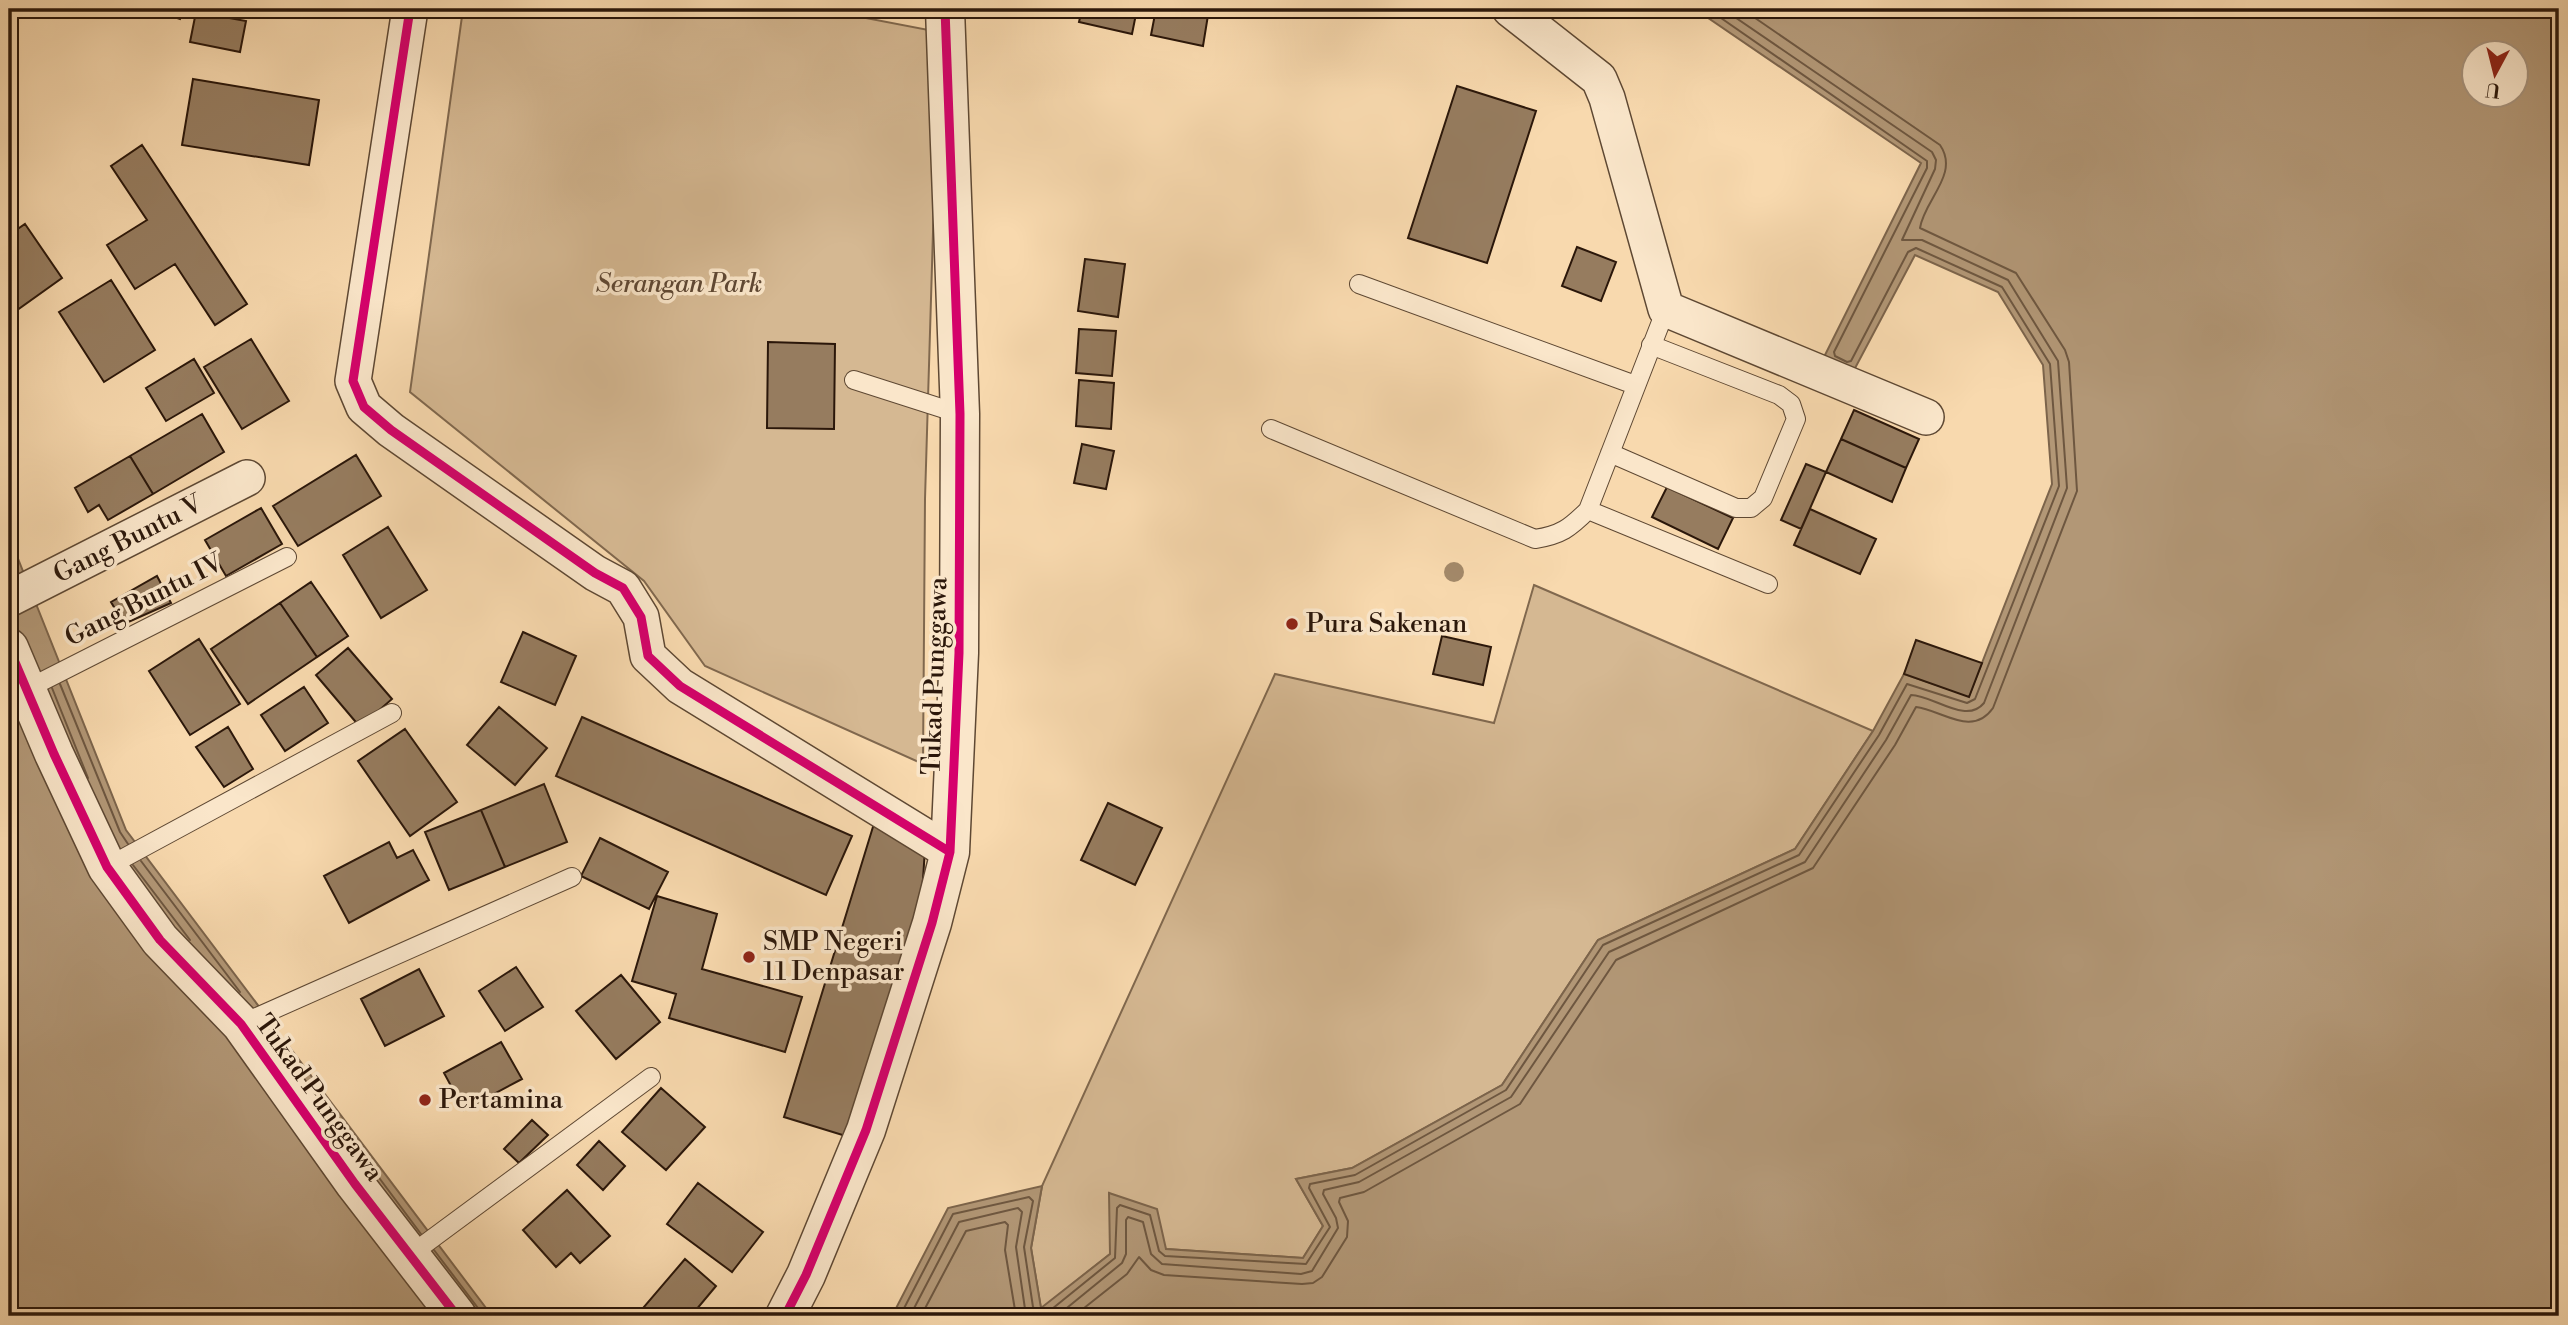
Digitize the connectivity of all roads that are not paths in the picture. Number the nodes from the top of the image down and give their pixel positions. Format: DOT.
graph roads {
  1 [pos="410,9"];
  2 [pos="945,9"];
  3 [pos="1510,9"];
  4 [pos="1359,284"];
  5 [pos="1666,309"];
  6 [pos="1651,345"];
  7 [pos="854,380"];
  8 [pos="1635,385"];
  9 [pos="960,414"];
  10 [pos="1926,417"];
  11 [pos="1271,429"];
  12 [pos="1610,453"];
  13 [pos="247,478"];
  14 [pos="1588,510"];
  15 [pos="287,557"];
  16 [pos="1768,584"];
  17 [pos="9,599"];
  18 [pos="9,648"];
  19 [pos="25,690"];
  20 [pos="392,713"];
  21 [pos="950,852"];
  22 [pos="107,867"];
  23 [pos="572,877"];
  24 [pos="241,1024"];
  25 [pos="651,1077"];
  26 [pos="410,1255"];
  27 [pos="457,1316"];
  28 [pos="785,1316"];
  1 -- 21 [label="street"];
  2 -- 9 [label="street, Tukad Punggawa"];
  3 -- 5 [label="street"];
  4 -- 8 [label="lane"];
  5 -- 6 [label="lane"];
  5 -- 10 [label="street"];
  6 -- 8 [label="lane"];
  6 -- 12 [label="lane"];
  7 -- 9 [label="lane"];
  8 -- 12 [label="lane"];
  9 -- 21 [label="street, Tukad Punggawa"];
  11 -- 14 [label="lane"];
  12 -- 14 [label="lane"];
  13 -- 17 [label="street, Gang Buntu V"];
  14 -- 16 [label="lane"];
  15 -- 19 [label="lane, Gang Buntu IV"];
  18 -- 19 [label="street, Tukad Punggawa"];
  19 -- 22 [label="street, Tukad Punggawa"];
  20 -- 22 [label="lane"];
  21 -- 28 [label="street, Tukad Punggawa"];
  22 -- 24 [label="street, Tukad Punggawa"];
  23 -- 24 [label="lane"];
  24 -- 26 [label="street, Tukad Punggawa"];
  25 -- 26 [label="lane"];
  26 -- 27 [label="street, Tukad Punggawa"];
}
